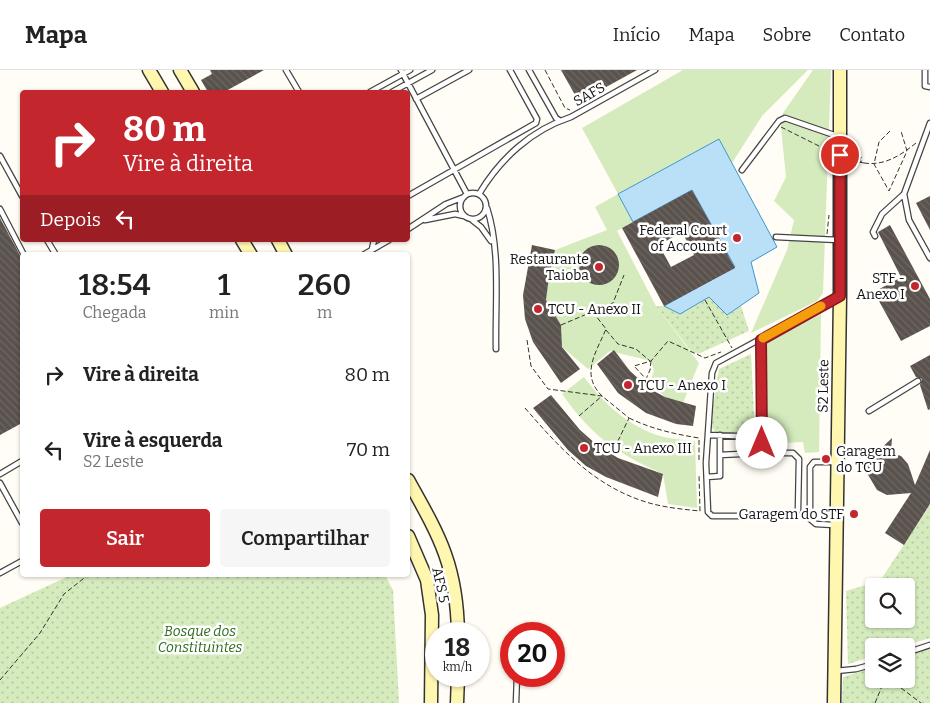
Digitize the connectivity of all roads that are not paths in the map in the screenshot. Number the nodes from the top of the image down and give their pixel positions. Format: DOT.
graph roads {
  1 [pos="149,70"];
  2 [pos="180,70"];
  3 [pos="286,70"];
  4 [pos="410,70"];
  5 [pos="432,70"];
  6 [pos="468,70"];
  7 [pos="510,70"];
  8 [pos="529,70"];
  9 [pos="655,70"];
  10 [pos="840,70"];
  11 [pos="925,70"];
  12 [pos="402,72"];
  13 [pos="648,72"];
  14 [pos="408,83"];
  15 [pos="930,87"];
  16 [pos="161,90"];
  17 [pos="192,90"];
  18 [pos="298,90"];
  19 [pos="373,90"];
  20 [pos="396,90"];
  21 [pos="416,99"];
  22 [pos="559,120"];
  23 [pos="930,123"];
  24 [pos="840,137"];
  25 [pos="0,156"];
  26 [pos="455,169"];
  27 [pos="742,170"];
  28 [pos="20,192"];
  29 [pos="479,194"];
  30 [pos="904,194"];
  31 [pos="410,195"];
  32 [pos="465,196"];
  33 [pos="487,208"];
  34 [pos="0,209"];
  35 [pos="464,216"];
  36 [pos="472,220"];
  37 [pos="421,221"];
  38 [pos="410,228"];
  39 [pos="874,236"];
  40 [pos="776,237"];
  41 [pos="840,240"];
  42 [pos="374,242"];
  43 [pos="386,242"];
  44 [pos="372,250"];
  45 [pos="22,252"];
  46 [pos="368,252"];
  47 [pos="494,252"];
  48 [pos="930,258"];
  49 [pos="840,296"];
  50 [pos="761,340"];
  51 [pos="496,349"];
  52 [pos="918,381"];
  53 [pos="869,411"];
  54 [pos="720,435"];
  55 [pos="708,436"];
  56 [pos="762,437"];
  57 [pos="760,453"];
  58 [pos="720,455"];
  59 [pos="838,462"];
  60 [pos="20,463"];
  61 [pos="0,474"];
  62 [pos="707,477"];
  63 [pos="0,483"];
  64 [pos="410,484"];
  65 [pos="2,491"];
  66 [pos="20,520"];
  67 [pos="837,525"];
  68 [pos="410,541"];
  69 [pos="20,562"];
  70 [pos="0,574"];
  71 [pos="458,622"];
  72 [pos="930,645"];
  73 [pos="915,650"];
  74 [pos="865,667"];
  75 [pos="835,670"];
  76 [pos="458,687"];
  77 [pos="516,687"];
  78 [pos="431,703"];
  79 [pos="457,703"];
  80 [pos="516,703"];
  81 [pos="834,703"];
  1 -- 16 [label="main road"];
  2 -- 17 [label="main road"];
  3 -- 18 [label="lane"];
  4 -- 12 [label="lane"];
  5 -- 14 [label="lane"];
  6 -- 21 [label="lane"];
  7 -- 26 [label="lane"];
  8 -- 22 [label="lane"];
  9 -- 13 [label="lane, SAFS"];
  10 -- 24 [label="main road, S2 Leste"];
  11 -- 15 [label="lane"];
  12 -- 14 [label="lane"];
  12 -- 19 [label="lane"];
  13 -- 22 [label="lane, SAFS"];
  14 -- 20 [label="lane"];
  14 -- 21 [label="lane"];
  21 -- 26 [label="lane"];
  22 -- 29 [label="lane, SAFS"];
  23 -- 30 [label="lane"];
  24 -- 27 [label="lane"];
  24 -- 41 [label="main road, S2 Leste"];
  25 -- 28 [label="lane"];
  26 -- 31 [label="lane"];
  26 -- 32 [label="lane"];
  29 -- 32 [label="lane"];
  29 -- 33 [label="lane"];
  30 -- 39 [label="lane"];
  30 -- 48 [label="lane"];
  32 -- 35 [label="lane"];
  32 -- 37 [label="lane"];
  33 -- 36 [label="lane"];
  33 -- 47 [label="lane"];
  34 -- 45 [label="lane"];
  35 -- 36 [label="lane"];
  35 -- 37 [label="lane"];
  36 -- 47 [label="lane"];
  37 -- 38 [label="lane"];
  40 -- 41 [label="lane"];
  41 -- 49 [label="main road, S2 Leste"];
  42 -- 44 [label="lane"];
  43 -- 44 [label="lane"];
  44 -- 46 [label="lane"];
  47 -- 51 [label="lane"];
  49 -- 50 [label="lane"];
  49 -- 59 [label="main road, S2 Leste"];
  50 -- 55 [label="lane"];
  50 -- 56 [label="lane"];
  52 -- 53 [label="lane"];
  54 -- 55 [label="lane"];
  54 -- 56 [label="lane"];
  54 -- 58 [label="lane"];
  55 -- 62 [label="lane"];
  56 -- 57 [label="lane"];
  57 -- 58 [label="lane"];
  57 -- 62 [label="lane"];
  58 -- 62 [label="lane"];
  59 -- 67 [label="main road, S2 Leste"];
  59 -- 67 [label="lane"];
  60 -- 61 [label="lane"];
  63 -- 65 [label="lane"];
  64 -- 71 [label="main road, AFS 5"];
  65 -- 66 [label="lane"];
  67 -- 75 [label="main road, S2 Leste"];
  68 -- 78 [label="main road, AFS 5"];
  69 -- 70 [label="lane"];
  72 -- 73 [label="lane"];
  74 -- 75 [label="lane"];
  75 -- 81 [label="main road, S2 Leste"];
  76 -- 79 [label="main road"];
  77 -- 80 [label="lane"];
}
